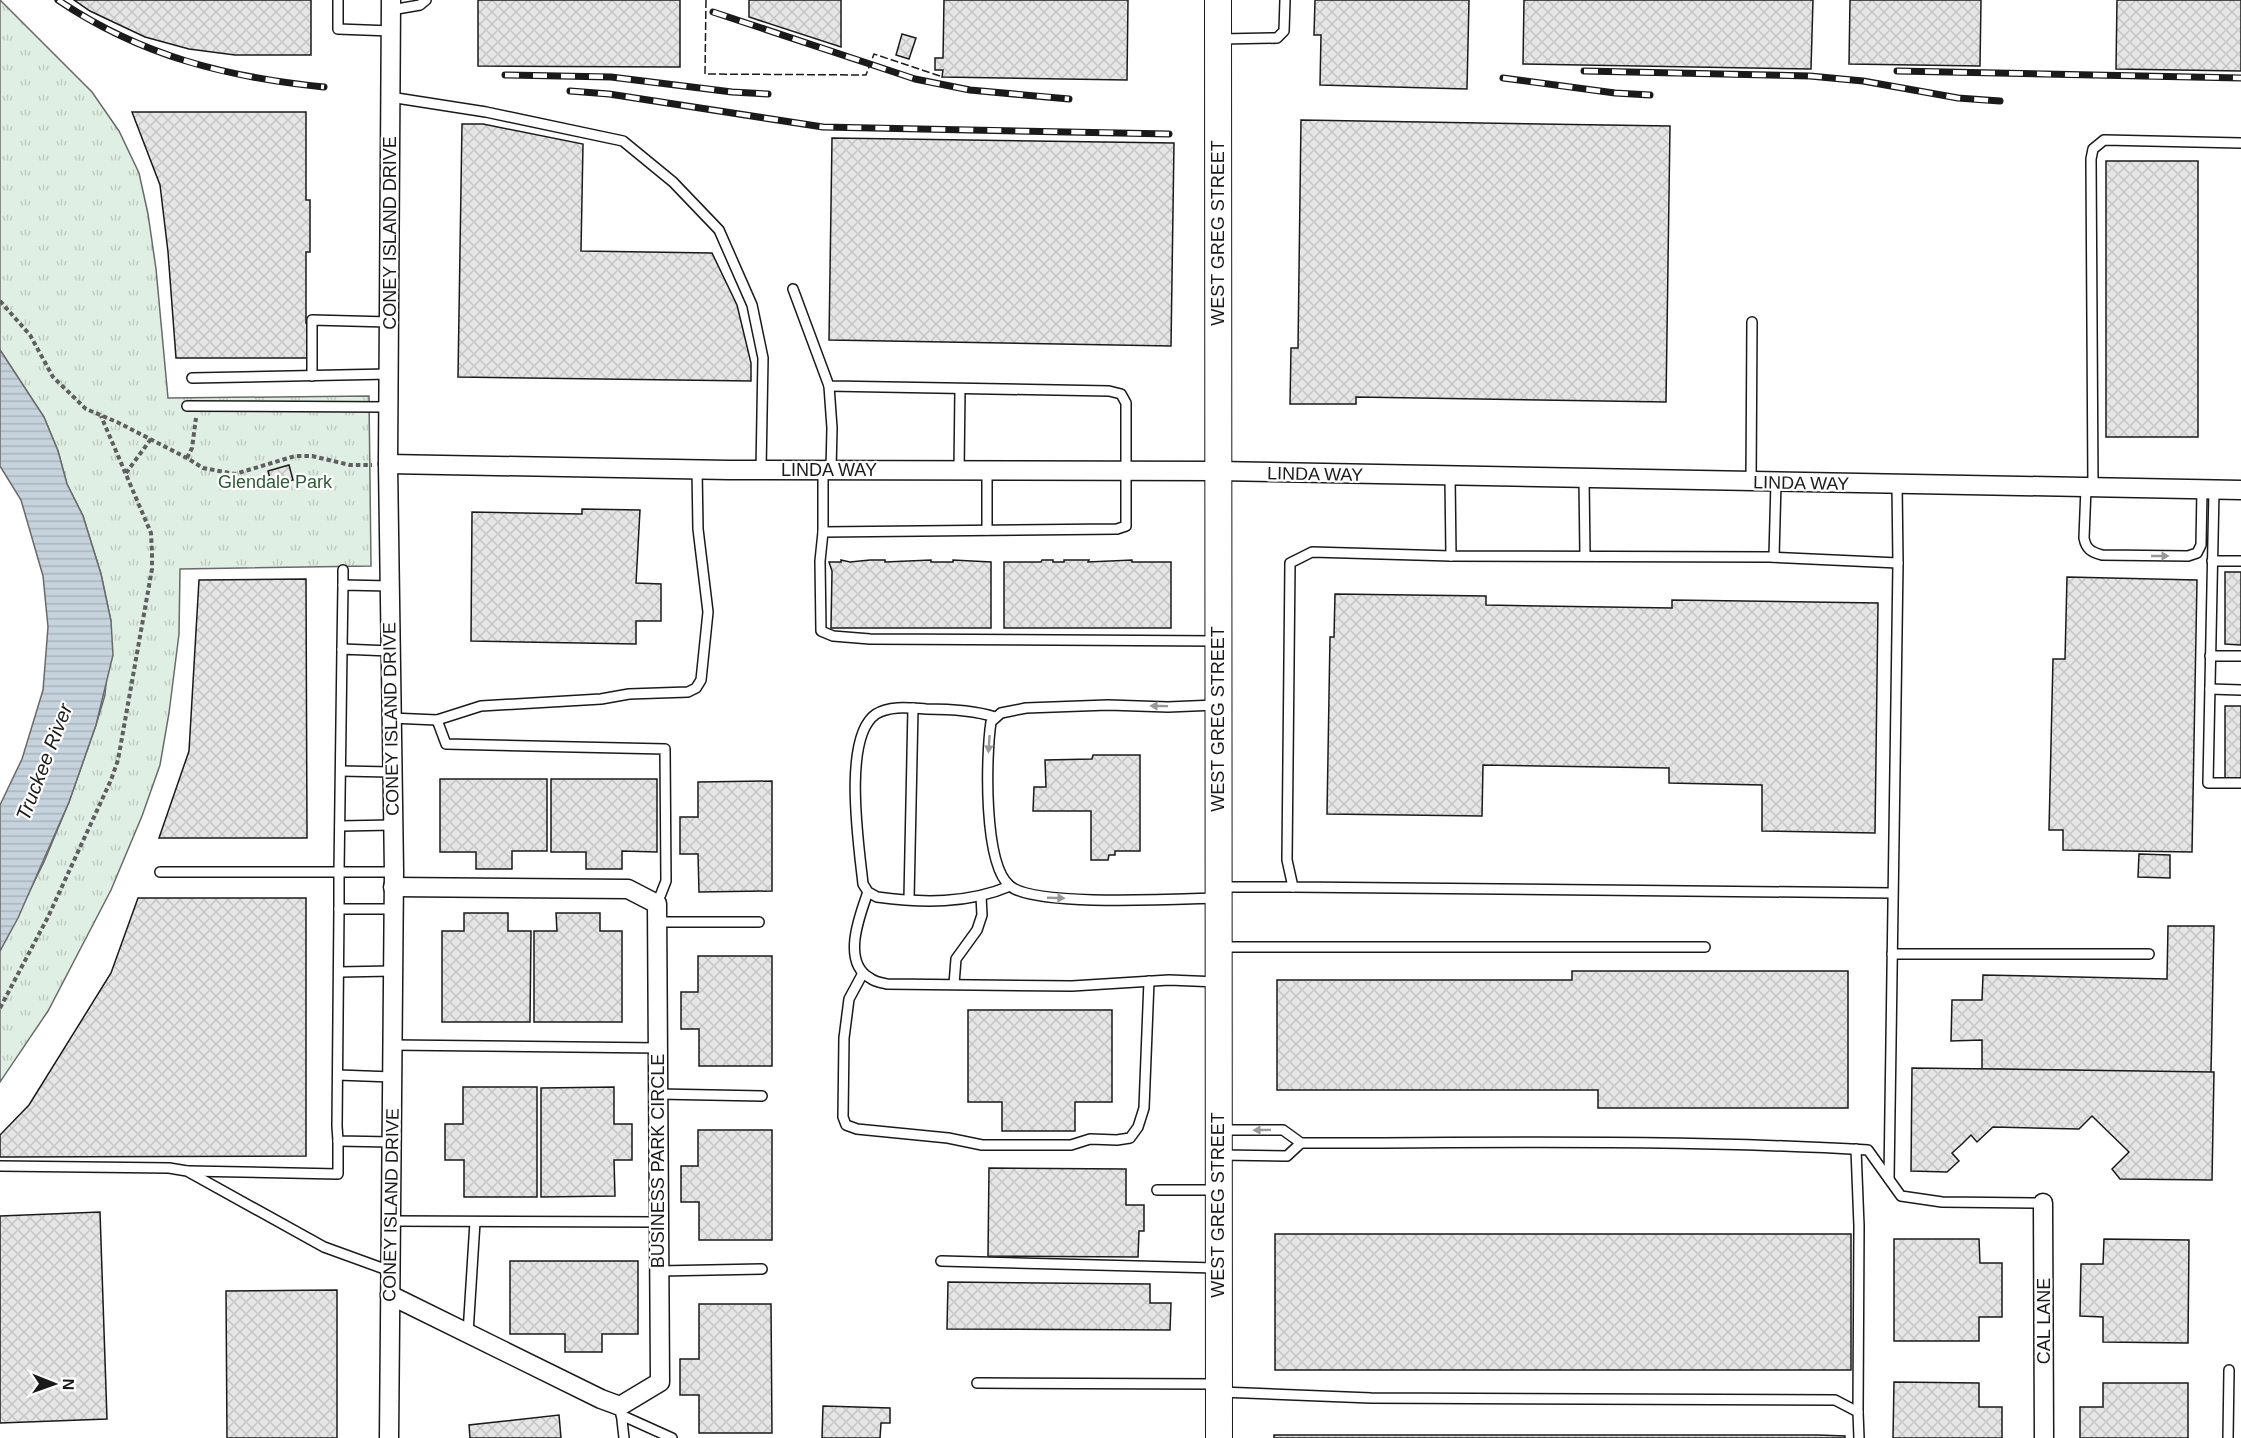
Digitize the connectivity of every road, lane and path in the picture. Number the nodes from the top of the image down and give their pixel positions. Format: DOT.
graph roads {
  1 [pos="338,0"];
  2 [pos="426,0"];
  3 [pos="1218,0"];
  4 [pos="1285,0"];
  5 [pos="391,5"];
  6 [pos="391,31"];
  7 [pos="1218,39"];
  8 [pos="390,97"];
  9 [pos="2241,143"];
  10 [pos="793,289"];
  11 [pos="0,301"];
  12 [pos="389,322"];
  13 [pos="1752,322"];
  14 [pos="389,374"];
  15 [pos="312,376"];
  16 [pos="192,378"];
  17 [pos="829,386"];
  18 [pos="960,389"];
  19 [pos="192,406"];
  20 [pos="389,407"];
  21 [pos="101,416"];
  22 [pos="151,439"];
  23 [pos="187,458"];
  24 [pos="388,464"];
  25 [pos="697,470"];
  26 [pos="761,470"];
  27 [pos="827,470"];
  28 [pos="959,471"];
  29 [pos="987,471"];
  30 [pos="1126,471"];
  31 [pos="1218,471"];
  32 [pos="126,474"];
  33 [pos="1450,477"];
  34 [pos="1584,479"];
  35 [pos="1751,482"];
  36 [pos="1776,482"];
  37 [pos="1897,484"];
  38 [pos="2089,488"];
  39 [pos="2208,490"];
  40 [pos="2241,490"];
  41 [pos="987,530"];
  42 [pos="823,532"];
  43 [pos="1585,555"];
  44 [pos="1451,556"];
  45 [pos="1774,557"];
  46 [pos="2212,561"];
  47 [pos="2241,561"];
  48 [pos="1898,564"];
  49 [pos="343,570"];
  50 [pos="343,585"];
  51 [pos="390,586"];
  52 [pos="1218,641"];
  53 [pos="342,649"];
  54 [pos="390,651"];
  55 [pos="2211,656"];
  56 [pos="2241,656"];
  57 [pos="2210,689"];
  58 [pos="2241,690"];
  59 [pos="1218,705"];
  60 [pos="913,708"];
  61 [pos="995,717"];
  62 [pos="391,718"];
  63 [pos="437,720"];
  64 [pos="341,771"];
  65 [pos="391,772"];
  66 [pos="2241,783"];
  67 [pos="393,825"];
  68 [pos="340,826"];
  69 [pos="160,872"];
  70 [pos="339,872"];
  71 [pos="393,879"];
  72 [pos="1010,886"];
  73 [pos="1293,887"];
  74 [pos="868,892"];
  75 [pos="1218,892"];
  76 [pos="1892,893"];
  77 [pos="981,897"];
  78 [pos="909,899"];
  79 [pos="339,909"];
  80 [pos="393,909"];
  81 [pos="657,913"];
  82 [pos="759,922"];
  83 [pos="1218,947"];
  84 [pos="1705,947"];
  85 [pos="1892,954"];
  86 [pos="2149,954"];
  87 [pos="392,971"];
  88 [pos="339,972"];
  89 [pos="863,973"];
  90 [pos="1149,981"];
  91 [pos="1218,981"];
  92 [pos="954,984"];
  93 [pos="0,1008"];
  94 [pos="392,1045"];
  95 [pos="658,1048"];
  96 [pos="338,1075"];
  97 [pos="392,1077"];
  98 [pos="658,1094"];
  99 [pos="762,1096"];
  100 [pos="338,1141"];
  101 [pos="392,1142"];
  102 [pos="1218,1143"];
  103 [pos="1301,1143"];
  104 [pos="1856,1149"];
  105 [pos="0,1166"];
  106 [pos="187,1171"];
  107 [pos="1889,1179"];
  108 [pos="1157,1190"];
  109 [pos="1218,1190"];
  110 [pos="2043,1203"];
  111 [pos="391,1221"];
  112 [pos="475,1222"];
  113 [pos="659,1222"];
  114 [pos="941,1262"];
  115 [pos="1219,1268"];
  116 [pos="762,1269"];
  117 [pos="390,1271"];
  118 [pos="659,1271"];
  119 [pos="390,1294"];
  120 [pos="468,1333"];
  121 [pos="2229,1370"];
  122 [pos="977,1383"];
  123 [pos="1219,1388"];
  124 [pos="621,1411"];
  125 [pos="1858,1412"];
  126 [pos="389,1438"];
  127 [pos="624,1438"];
  128 [pos="672,1438"];
  129 [pos="1219,1438"];
  130 [pos="1859,1438"];
  131 [pos="2044,1438"];
  132 [pos="2228,1438"];
  1 -- 6 [label="lane"];
  2 -- 5 [label="lane"];
  3 -- 7 [label="main road, WEST GREG STREET"];
  4 -- 7 [label="lane"];
  5 -- 6 [label="street, CONEY ISLAND DRIVE"];
  6 -- 8 [label="street, CONEY ISLAND DRIVE"];
  7 -- 31 [label="main road, WEST GREG STREET"];
  8 -- 12 [label="street, CONEY ISLAND DRIVE"];
  8 -- 26 [label="lane"];
  9 -- 38 [label="lane"];
  10 -- 17 [label="lane"];
  11 -- 21 [label="path"];
  12 -- 14 [label="street, CONEY ISLAND DRIVE"];
  12 -- 15 [label="lane"];
  13 -- 35 [label="lane"];
  14 -- 15 [label="lane"];
  14 -- 20 [label="street, CONEY ISLAND DRIVE"];
  15 -- 16 [label="lane"];
  17 -- 18 [label="lane"];
  17 -- 27 [label="lane"];
  18 -- 28 [label="lane"];
  18 -- 30 [label="lane"];
  19 -- 20 [label="lane"];
  19 -- 23 [label="path"];
  20 -- 24 [label="street, CONEY ISLAND DRIVE"];
  21 -- 22 [label="path"];
  21 -- 32 [label="path"];
  22 -- 23 [label="path"];
  22 -- 32 [label="path"];
  23 -- 24 [label="path"];
  24 -- 25 [label="street, LINDA WAY"];
  24 -- 51 [label="street, CONEY ISLAND DRIVE"];
  25 -- 26 [label="street, LINDA WAY"];
  25 -- 63 [label="lane"];
  26 -- 27 [label="street, LINDA WAY"];
  27 -- 28 [label="street, LINDA WAY"];
  27 -- 42 [label="lane"];
  28 -- 29 [label="street, LINDA WAY"];
  29 -- 30 [label="street, LINDA WAY"];
  29 -- 41 [label="lane"];
  30 -- 31 [label="street, LINDA WAY"];
  30 -- 41 [label="lane"];
  31 -- 33 [label="street, LINDA WAY"];
  31 -- 52 [label="main road, WEST GREG STREET"];
  32 -- 93 [label="path"];
  33 -- 34 [label="street, LINDA WAY"];
  33 -- 44 [label="lane"];
  34 -- 35 [label="street, LINDA WAY"];
  34 -- 43 [label="lane"];
  35 -- 36 [label="street, LINDA WAY"];
  36 -- 37 [label="street, LINDA WAY"];
  36 -- 45 [label="lane"];
  37 -- 38 [label="street, LINDA WAY"];
  37 -- 48 [label="lane"];
  38 -- 39 [label="street, LINDA WAY"];
  38 -- 39 [label="lane, one-way"];
  39 -- 40 [label="street, LINDA WAY"];
  39 -- 46 [label="lane"];
  41 -- 42 [label="lane"];
  42 -- 52 [label="lane"];
  43 -- 44 [label="lane"];
  43 -- 45 [label="lane"];
  44 -- 73 [label="lane"];
  45 -- 48 [label="lane"];
  46 -- 47 [label="lane"];
  46 -- 55 [label="lane"];
  48 -- 76 [label="lane"];
  49 -- 50 [label="lane"];
  50 -- 51 [label="lane"];
  50 -- 53 [label="lane"];
  51 -- 54 [label="street, CONEY ISLAND DRIVE"];
  52 -- 59 [label="main road, WEST GREG STREET"];
  53 -- 54 [label="lane"];
  53 -- 64 [label="lane"];
  54 -- 62 [label="street, CONEY ISLAND DRIVE"];
  55 -- 56 [label="lane"];
  55 -- 57 [label="lane"];
  57 -- 58 [label="lane"];
  57 -- 66 [label="lane"];
  59 -- 61 [label="lane, one-way"];
  59 -- 75 [label="main road, WEST GREG STREET"];
  60 -- 61 [label="lane"];
  60 -- 74 [label="lane"];
  60 -- 78 [label="lane"];
  61 -- 72 [label="lane, one-way"];
  62 -- 63 [label="lane"];
  62 -- 65 [label="street, CONEY ISLAND DRIVE"];
  63 -- 81 [label="lane"];
  64 -- 65 [label="lane"];
  64 -- 68 [label="lane"];
  65 -- 67 [label="street, CONEY ISLAND DRIVE"];
  67 -- 68 [label="lane"];
  67 -- 71 [label="street, CONEY ISLAND DRIVE"];
  68 -- 70 [label="lane"];
  69 -- 70 [label="lane"];
  70 -- 71 [label="lane"];
  70 -- 79 [label="lane"];
  71 -- 80 [label="street, CONEY ISLAND DRIVE"];
  71 -- 81 [label="street"];
  72 -- 75 [label="lane, one-way"];
  72 -- 77 [label="lane"];
  73 -- 75 [label="lane"];
  73 -- 76 [label="lane"];
  74 -- 78 [label="lane"];
  74 -- 89 [label="lane"];
  75 -- 83 [label="main road, WEST GREG STREET"];
  76 -- 85 [label="lane"];
  77 -- 78 [label="lane"];
  77 -- 92 [label="lane"];
  79 -- 80 [label="lane"];
  79 -- 88 [label="lane"];
  80 -- 87 [label="street, CONEY ISLAND DRIVE"];
  81 -- 82 [label="lane"];
  81 -- 95 [label="street, BUSINESS PARK CIRCLE"];
  83 -- 84 [label="lane"];
  83 -- 91 [label="main road, WEST GREG STREET"];
  85 -- 86 [label="lane"];
  85 -- 107 [label="lane"];
  87 -- 88 [label="lane"];
  87 -- 94 [label="street, CONEY ISLAND DRIVE"];
  88 -- 96 [label="lane"];
  89 -- 90 [label="lane"];
  89 -- 92 [label="lane"];
  90 -- 91 [label="lane"];
  90 -- 92 [label="lane"];
  91 -- 102 [label="main road, WEST GREG STREET"];
  94 -- 95 [label="lane"];
  94 -- 97 [label="street, CONEY ISLAND DRIVE"];
  95 -- 98 [label="street, BUSINESS PARK CIRCLE"];
  96 -- 97 [label="lane"];
  96 -- 100 [label="lane"];
  97 -- 101 [label="street, CONEY ISLAND DRIVE"];
  98 -- 99 [label="lane"];
  98 -- 113 [label="street, BUSINESS PARK CIRCLE"];
  100 -- 101 [label="lane"];
  100 -- 106 [label="lane"];
  101 -- 111 [label="street, CONEY ISLAND DRIVE"];
  103 -- 102 [label="lane, one-way"];
  102 -- 103 [label="lane"];
  102 -- 109 [label="main road, WEST GREG STREET"];
  103 -- 104 [label="lane"];
  104 -- 107 [label="lane"];
  104 -- 125 [label="lane"];
  105 -- 106 [label="lane"];
  106 -- 117 [label="lane"];
  107 -- 110 [label="lane"];
  108 -- 109 [label="lane"];
  109 -- 115 [label="main road, WEST GREG STREET"];
  110 -- 131 [label="street, CAL LANE"];
  111 -- 112 [label="lane"];
  111 -- 117 [label="street, CONEY ISLAND DRIVE"];
  112 -- 113 [label="lane"];
  112 -- 120 [label="lane"];
  113 -- 118 [label="street, BUSINESS PARK CIRCLE"];
  114 -- 115 [label="lane"];
  115 -- 123 [label="main road, WEST GREG STREET"];
  116 -- 118 [label="lane"];
  117 -- 119 [label="street, CONEY ISLAND DRIVE"];
  118 -- 124 [label="street, BUSINESS PARK CIRCLE"];
  119 -- 120 [label="street"];
  119 -- 126 [label="street, CONEY ISLAND DRIVE"];
  120 -- 124 [label="street"];
  121 -- 132 [label="lane"];
  122 -- 123 [label="lane"];
  123 -- 125 [label="lane"];
  123 -- 129 [label="main road, WEST GREG STREET"];
  124 -- 127 [label="lane"];
  124 -- 128 [label="lane"];
  125 -- 130 [label="lane"];
}
